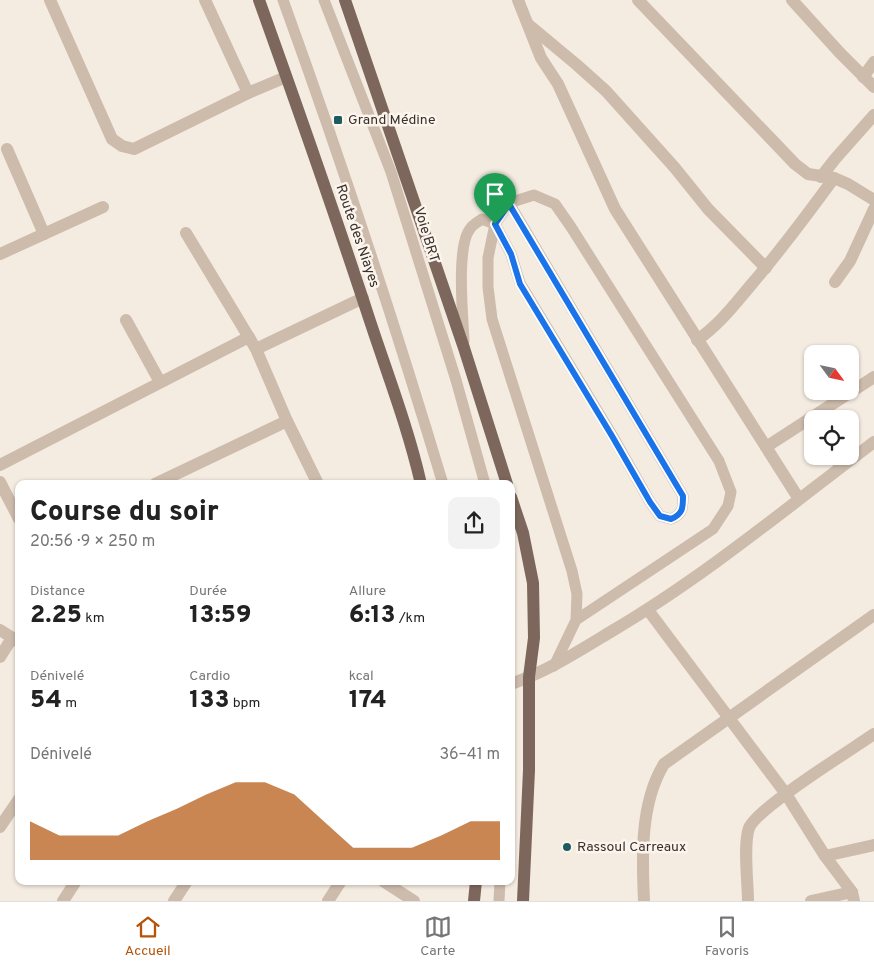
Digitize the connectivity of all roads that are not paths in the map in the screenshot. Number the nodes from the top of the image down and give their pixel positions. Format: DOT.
graph roads {
  1 [pos="50,0"];
  2 [pos="205,0"];
  3 [pos="259,0"];
  4 [pos="283,0"];
  5 [pos="324,0"];
  6 [pos="345,0"];
  7 [pos="518,0"];
  8 [pos="638,0"];
  9 [pos="792,0"];
  10 [pos="527,23"];
  11 [pos="874,62"];
  12 [pos="286,77"];
  13 [pos="863,77"];
  14 [pos="874,87"];
  15 [pos="248,94"];
  16 [pos="874,114"];
  17 [pos="7,149"];
  18 [pos="827,178"];
  19 [pos="874,200"];
  20 [pos="509,204"];
  21 [pos="103,207"];
  22 [pos="874,209"];
  23 [pos="495,224"];
  24 [pos="186,233"];
  25 [pos="44,234"];
  26 [pos="0,254"];
  27 [pos="766,268"];
  28 [pos="835,282"];
  29 [pos="362,298"];
  30 [pos="126,320"];
  31 [pos="248,337"];
  32 [pos="697,340"];
  33 [pos="464,348"];
  34 [pos="256,349"];
  35 [pos="874,376"];
  36 [pos="160,382"];
  37 [pos="825,410"];
  38 [pos="287,420"];
  39 [pos="804,424"];
  40 [pos="874,442"];
  41 [pos="766,447"];
  42 [pos="859,450"];
  43 [pos="0,465"];
  44 [pos="834,465"];
  45 [pos="163,480"];
  46 [pos="316,480"];
  47 [pos="419,480"];
  48 [pos="442,480"];
  49 [pos="484,480"];
  50 [pos="506,480"];
  51 [pos="0,482"];
  52 [pos="799,499"];
  53 [pos="515,510"];
  54 [pos="15,511"];
  55 [pos="648,610"];
  56 [pos="874,615"];
  57 [pos="576,620"];
  58 [pos="0,630"];
  59 [pos="15,639"];
  60 [pos="15,641"];
  61 [pos="0,657"];
  62 [pos="554,666"];
  63 [pos="529,677"];
  64 [pos="515,682"];
  65 [pos="728,718"];
  66 [pos="874,734"];
  67 [pos="786,794"];
  68 [pos="15,805"];
  69 [pos="0,827"];
  70 [pos="874,845"];
  71 [pos="825,856"];
  72 [pos="73,885"];
  73 [pos="184,885"];
  74 [pos="338,885"];
  75 [pos="389,885"];
  76 [pos="476,885"];
  77 [pos="500,885"];
  78 [pos="853,897"];
  79 [pos="63,901"];
  80 [pos="174,901"];
  81 [pos="328,901"];
  82 [pos="414,901"];
  83 [pos="474,901"];
  84 [pos="499,901"];
  85 [pos="523,901"];
  86 [pos="644,901"];
  87 [pos="748,901"];
  88 [pos="811,901"];
  1 -- 15 [label="street"];
  2 -- 15 [label="street"];
  3 -- 12 [label="main road, Route des Niayes"];
  4 -- 48 [label="lane"];
  5 -- 49 [label="lane, Voie BRT"];
  6 -- 33 [label="main road"];
  7 -- 10 [label="street"];
  8 -- 18 [label="street"];
  9 -- 13 [label="street"];
  10 -- 27 [label="street"];
  10 -- 32 [label="street"];
  11 -- 13 [label="street"];
  12 -- 15 [label="street"];
  12 -- 29 [label="main road, Route des Niayes"];
  13 -- 14 [label="street"];
  16 -- 18 [label="street"];
  17 -- 25 [label="street"];
  18 -- 19 [label="street"];
  18 -- 27 [label="street"];
  20 -- 23 [label="lane"];
  20 -- 23 [label="lane"];
  20 -- 57 [label="lane"];
  21 -- 25 [label="street"];
  22 -- 28 [label="street"];
  23 -- 33 [label="lane"];
  23 -- 57 [label="lane"];
  24 -- 31 [label="street"];
  25 -- 26 [label="street"];
  27 -- 32 [label="street"];
  29 -- 34 [label="street"];
  29 -- 47 [label="main road, Route des Niayes"];
  30 -- 36 [label="street"];
  31 -- 34 [label="street"];
  31 -- 36 [label="street"];
  32 -- 41 [label="street"];
  33 -- 50 [label="main road"];
  34 -- 38 [label="street"];
  35 -- 37 [label="street"];
  36 -- 43 [label="street"];
  38 -- 45 [label="street"];
  38 -- 46 [label="street"];
  39 -- 41 [label="street"];
  40 -- 42 [label="street"];
  41 -- 52 [label="street"];
  44 -- 52 [label="street"];
  51 -- 54 [label="street"];
  52 -- 55 [label="street"];
  53 -- 63 [label="main road"];
  55 -- 62 [label="street"];
  55 -- 65 [label="street"];
  56 -- 65 [label="street"];
  57 -- 62 [label="lane"];
  58 -- 59 [label="street"];
  60 -- 61 [label="street"];
  62 -- 63 [label="street"];
  63 -- 64 [label="street"];
  63 -- 85 [label="main road"];
  65 -- 67 [label="street"];
  65 -- 86 [label="street"];
  66 -- 67 [label="street"];
  67 -- 71 [label="street"];
  67 -- 87 [label="street"];
  68 -- 69 [label="street"];
  70 -- 71 [label="street"];
  71 -- 78 [label="street"];
  72 -- 79 [label="street"];
  73 -- 80 [label="street"];
  74 -- 81 [label="street"];
  75 -- 82 [label="street"];
  76 -- 83 [label="main road"];
  77 -- 84 [label="lane"];
  78 -- 88 [label="street"];
}
